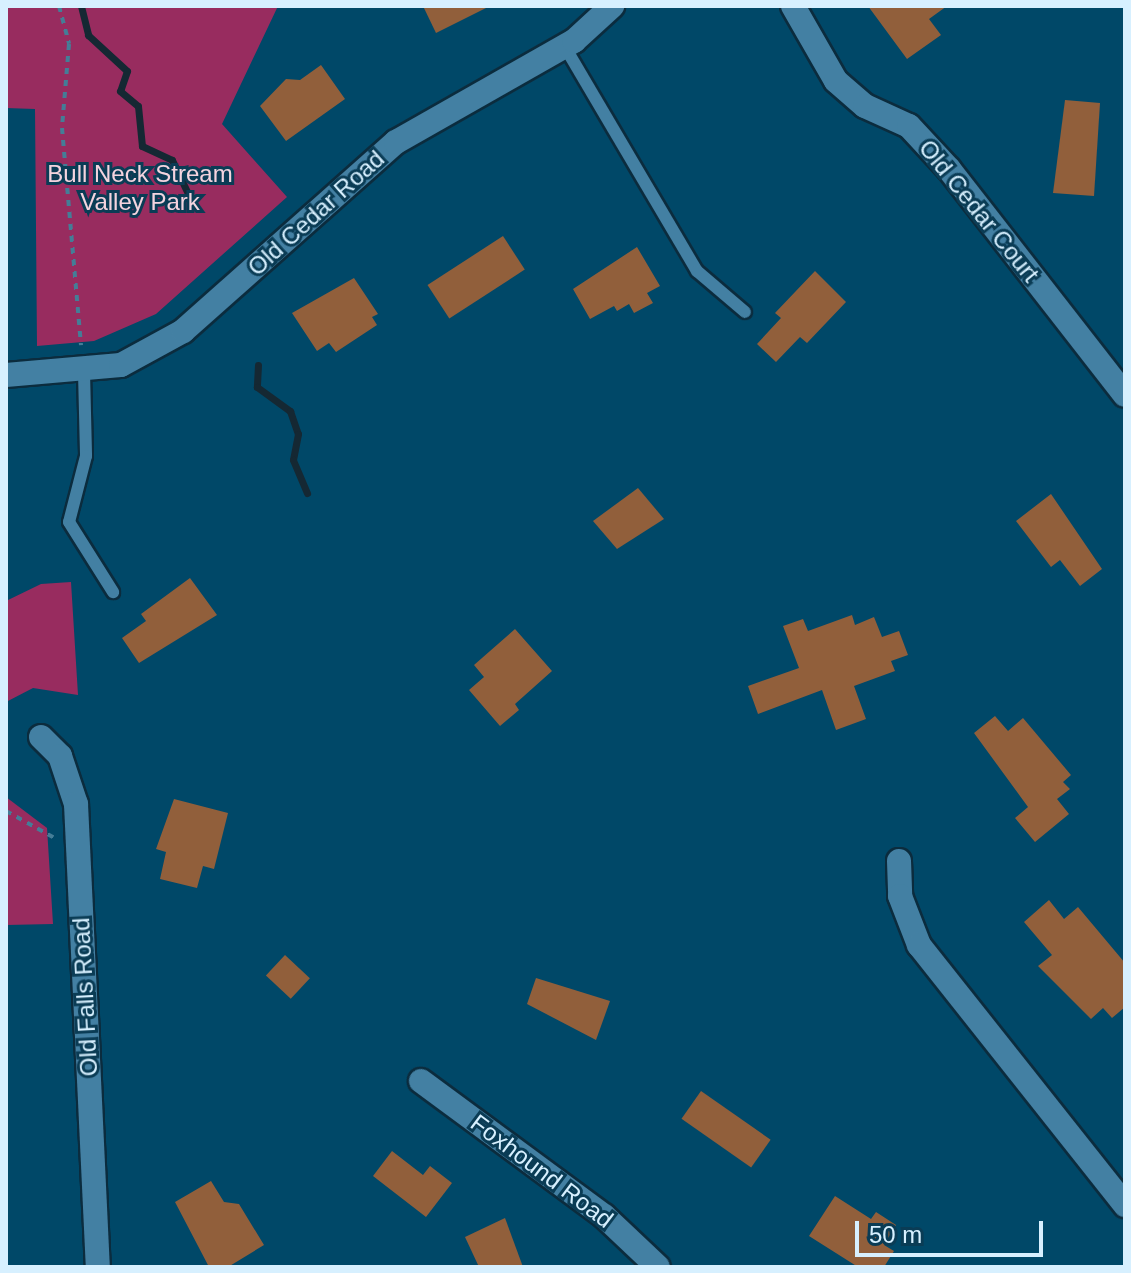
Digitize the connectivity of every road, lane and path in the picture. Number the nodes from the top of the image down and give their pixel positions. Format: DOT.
graph roads {
  1 [pos="59,6"];
  2 [pos="612,6"];
  3 [pos="793,6"];
  4 [pos="565,47"];
  5 [pos="745,312"];
  6 [pos="84,372"];
  7 [pos="6,375"];
  8 [pos="1125,395"];
  9 [pos="113,592"];
  10 [pos="41,737"];
  11 [pos="6,811"];
  12 [pos="78,845"];
  13 [pos="899,861"];
  14 [pos="421,1081"];
  15 [pos="1125,1205"];
  16 [pos="648,1263"];
  17 [pos="98,1267"];
  1 -- 6 [label="path"];
  2 -- 4 [label="street, Old Cedar Road"];
  3 -- 8 [label="street, Old Cedar Court"];
  4 -- 5 [label="lane"];
  4 -- 6 [label="street, Old Cedar Road"];
  6 -- 7 [label="street, Old Cedar Road"];
  6 -- 9 [label="lane"];
  10 -- 12 [label="street, Old Falls Road"];
  11 -- 12 [label="path"];
  12 -- 17 [label="street, Old Falls Road"];
  13 -- 15 [label="street"];
  14 -- 16 [label="street, Foxhound Road"];
}
